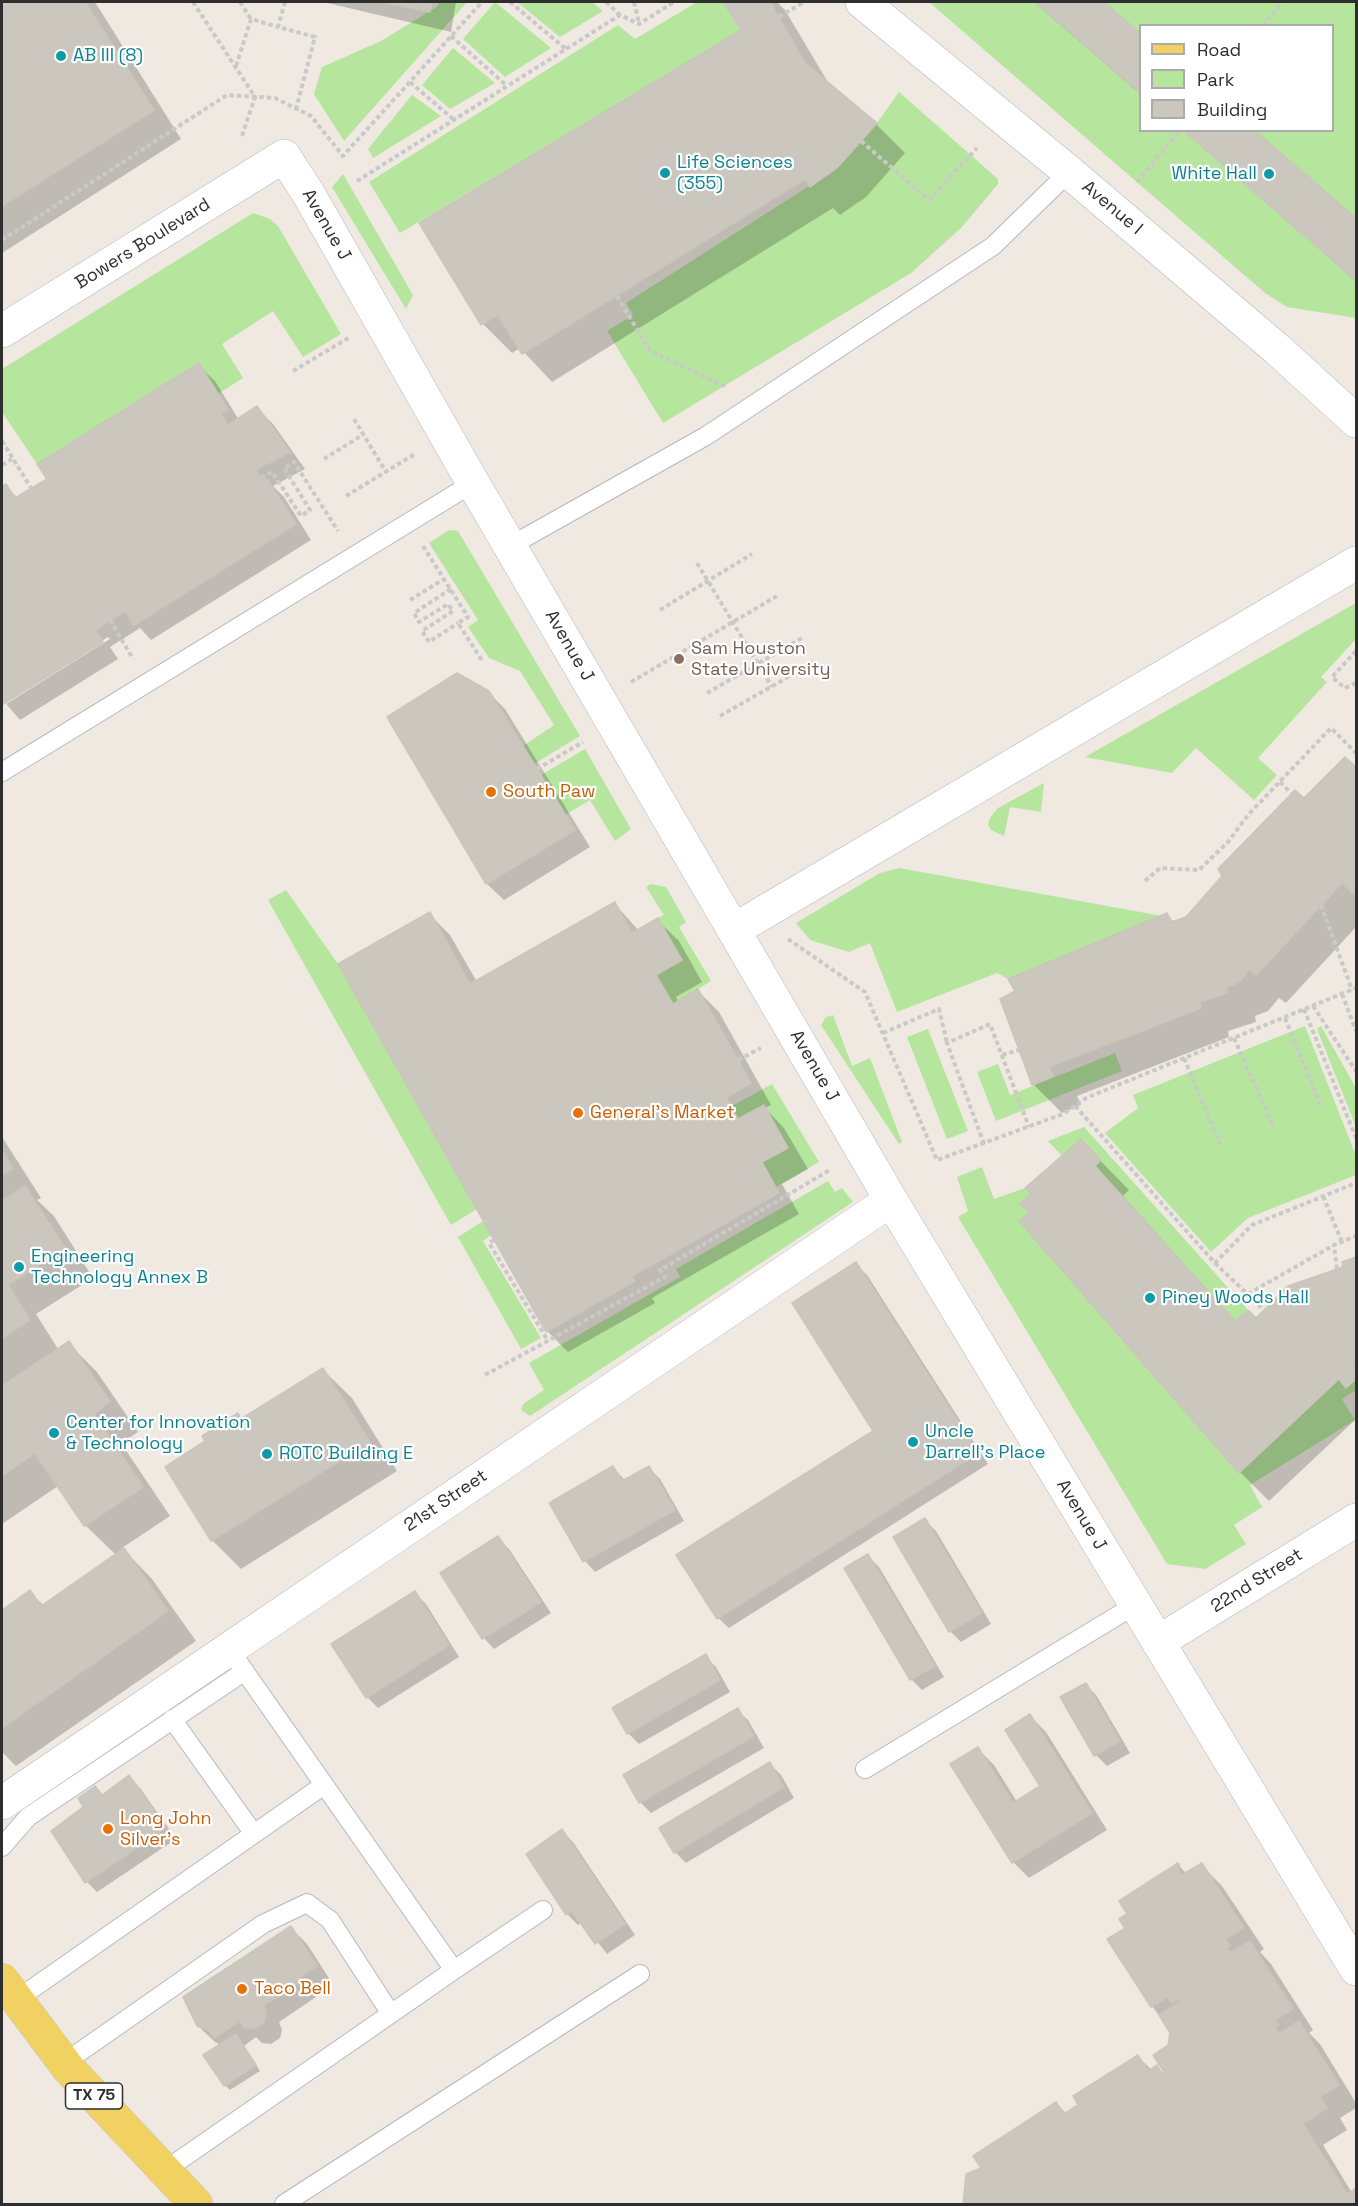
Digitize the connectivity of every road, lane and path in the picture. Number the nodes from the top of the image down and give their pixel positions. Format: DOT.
graph roads {
  1 [pos="193,2"];
  2 [pos="240,2"];
  3 [pos="285,2"];
  4 [pos="482,2"];
  5 [pos="510,2"];
  6 [pos="606,2"];
  7 [pos="634,2"];
  8 [pos="674,2"];
  9 [pos="804,2"];
  10 [pos="862,2"];
  11 [pos="1283,2"];
  12 [pos="620,15"];
  13 [pos="779,17"];
  14 [pos="251,19"];
  15 [pos="639,24"];
  16 [pos="1265,24"];
  17 [pos="278,27"];
  18 [pos="451,36"];
  19 [pos="567,50"];
  20 [pos="236,66"];
  21 [pos="410,82"];
  22 [pos="506,85"];
  23 [pos="255,97"];
  24 [pos="296,109"];
  25 [pos="453,119"];
  26 [pos="1178,132"];
  27 [pos="861,141"];
  28 [pos="239,142"];
  29 [pos="977,148"];
  30 [pos="284,156"];
  31 [pos="1069,172"];
  32 [pos="357,181"];
  33 [pos="1135,185"];
  34 [pos="2,240"];
  35 [pos="616,296"];
  36 [pos="2,331"];
  37 [pos="350,337"];
  38 [pos="293,371"];
  39 [pos="757,402"];
  40 [pos="354,418"];
  41 [pos="1356,421"];
  42 [pos="364,435"];
  43 [pos="2,441"];
  44 [pos="420,451"];
  45 [pos="12,459"];
  46 [pos="324,459"];
  47 [pos="2,465"];
  48 [pos="386,472"];
  49 [pos="261,478"];
  50 [pos="473,483"];
  51 [pos="31,488"];
  52 [pos="346,496"];
  53 [pos="338,531"];
  54 [pos="429,538"];
  55 [pos="510,546"];
  56 [pos="752,554"];
  57 [pos="697,563"];
  58 [pos="1356,563"];
  59 [pos="444,579"];
  60 [pos="708,581"];
  61 [pos="451,589"];
  62 [pos="777,596"];
  63 [pos="410,600"];
  64 [pos="660,610"];
  65 [pos="110,620"];
  66 [pos="733,622"];
  67 [pos="458,624"];
  68 [pos="802,638"];
  69 [pos="1356,651"];
  70 [pos="483,662"];
  71 [pos="816,662"];
  72 [pos="758,663"];
  73 [pos="148,682"];
  74 [pos="631,682"];
  75 [pos="1356,683"];
  76 [pos="772,687"];
  77 [pos="707,693"];
  78 [pos="720,716"];
  79 [pos="586,740"];
  80 [pos="1356,753"];
  81 [pos="537,769"];
  82 [pos="2,772"];
  83 [pos="1280,782"];
  84 [pos="1292,794"];
  85 [pos="1145,881"];
  86 [pos="1321,905"];
  87 [pos="734,930"];
  88 [pos="788,939"];
  89 [pos="1354,989"];
  90 [pos="1342,994"];
  91 [pos="1313,1006"];
  92 [pos="1305,1009"];
  93 [pos="1285,1018"];
  94 [pos="1356,1031"];
  95 [pos="884,1033"];
  96 [pos="1234,1038"];
  97 [pos="947,1042"];
  98 [pos="1019,1050"];
  99 [pos="1002,1055"];
  100 [pos="1184,1058"];
  101 [pos="1356,1071"];
  102 [pos="1075,1106"];
  103 [pos="1321,1106"];
  104 [pos="1273,1125"];
  105 [pos="1029,1127"];
  106 [pos="1356,1138"];
  107 [pos="984,1144"];
  108 [pos="1220,1144"];
  109 [pos="830,1170"];
  110 [pos="1356,1183"];
  111 [pos="1323,1196"];
  112 [pos="891,1200"];
  113 [pos="1356,1236"];
  114 [pos="494,1240"];
  115 [pos="1342,1242"];
  116 [pos="1334,1245"];
  117 [pos="1215,1263"];
  118 [pos="1337,1269"];
  119 [pos="1248,1294"];
  120 [pos="1264,1310"];
  121 [pos="548,1341"];
  122 [pos="484,1375"];
  123 [pos="1356,1520"];
  124 [pos="1135,1605"];
  125 [pos="1158,1642"];
  126 [pos="237,1660"];
  127 [pos="172,1719"];
  128 [pos="865,1769"];
  129 [pos="324,1785"];
  130 [pos="2,1803"];
  131 [pos="254,1834"];
  132 [pos="2,1847"];
  133 [pos="543,1910"];
  134 [pos="1356,1969"];
  135 [pos="454,1970"];
  136 [pos="640,1974"];
  137 [pos="9,1990"];
  138 [pos="391,2014"];
  139 [pos="64,2063"];
  140 [pos="164,2171"];
  141 [pos="196,2205"];
  142 [pos="284,2205"];
  1 -- 20 [label="path"];
  2 -- 14 [label="path"];
  3 -- 17 [label="path"];
  4 -- 18 [label="path"];
  5 -- 19 [label="path"];
  6 -- 12 [label="path"];
  7 -- 15 [label="path"];
  8 -- 15 [label="path"];
  9 -- 13 [label="path"];
  10 -- 31 [label="street, Avenue I"];
  11 -- 16 [label="path"];
  12 -- 15 [label="path"];
  12 -- 19 [label="path"];
  14 -- 17 [label="path"];
  14 -- 20 [label="path"];
  17 -- 24 [label="path"];
  18 -- 21 [label="path"];
  18 -- 22 [label="path"];
  19 -- 22 [label="path"];
  20 -- 23 [label="path"];
  21 -- 24 [label="path"];
  21 -- 25 [label="path"];
  22 -- 25 [label="path"];
  23 -- 24 [label="path"];
  23 -- 28 [label="path"];
  23 -- 34 [label="path"];
  25 -- 32 [label="path"];
  26 -- 33 [label="path"];
  27 -- 29 [label="path"];
  30 -- 36 [label="street, Bowers Boulevard"];
  30 -- 50 [label="street, Avenue J"];
  31 -- 39 [label="lane"];
  31 -- 41 [label="street, Avenue I"];
  35 -- 39 [label="path"];
  37 -- 38 [label="path"];
  39 -- 55 [label="lane"];
  40 -- 42 [label="path"];
  42 -- 46 [label="path"];
  42 -- 48 [label="path"];
  43 -- 45 [label="path"];
  44 -- 48 [label="path"];
  45 -- 47 [label="path"];
  45 -- 51 [label="path"];
  48 -- 52 [label="path"];
  49 -- 53 [label="path"];
  50 -- 55 [label="street, Avenue J"];
  50 -- 73 [label="lane"];
  54 -- 59 [label="path"];
  55 -- 87 [label="street, Avenue J"];
  56 -- 60 [label="path"];
  57 -- 60 [label="path"];
  58 -- 87 [label="street"];
  59 -- 61 [label="path"];
  59 -- 63 [label="path"];
  60 -- 64 [label="path"];
  60 -- 66 [label="path"];
  61 -- 67 [label="path"];
  61 -- 67 [label="path"];
  62 -- 66 [label="path"];
  65 -- 73 [label="path"];
  66 -- 72 [label="path"];
  66 -- 74 [label="path"];
  67 -- 70 [label="path"];
  68 -- 72 [label="path"];
  69 -- 75 [label="path"];
  71 -- 76 [label="path"];
  72 -- 76 [label="path"];
  72 -- 77 [label="path"];
  73 -- 82 [label="lane"];
  76 -- 78 [label="path"];
  79 -- 81 [label="path"];
  80 -- 83 [label="path"];
  83 -- 84 [label="path"];
  83 -- 85 [label="path"];
  86 -- 89 [label="path"];
  87 -- 112 [label="street, Avenue J"];
  88 -- 95 [label="path"];
  89 -- 90 [label="path"];
  90 -- 91 [label="path"];
  90 -- 94 [label="path"];
  91 -- 92 [label="path"];
  91 -- 101 [label="path"];
  92 -- 93 [label="path"];
  92 -- 106 [label="path"];
  93 -- 96 [label="path"];
  93 -- 103 [label="path"];
  95 -- 97 [label="path"];
  95 -- 107 [label="path"];
  96 -- 100 [label="path"];
  96 -- 104 [label="path"];
  97 -- 99 [label="path"];
  97 -- 107 [label="path"];
  98 -- 99 [label="path"];
  99 -- 105 [label="path"];
  100 -- 102 [label="path"];
  100 -- 108 [label="path"];
  102 -- 105 [label="path"];
  102 -- 117 [label="path"];
  105 -- 107 [label="path"];
  109 -- 121 [label="path"];
  110 -- 111 [label="path"];
  111 -- 115 [label="path"];
  111 -- 117 [label="path"];
  112 -- 124 [label="street, Avenue J"];
  112 -- 126 [label="street, 21st Street"];
  113 -- 115 [label="path"];
  114 -- 121 [label="path"];
  115 -- 116 [label="path"];
  116 -- 118 [label="path"];
  116 -- 119 [label="path"];
  117 -- 119 [label="path"];
  119 -- 120 [label="path"];
  121 -- 122 [label="path"];
  123 -- 125 [label="street, 22nd Street"];
  124 -- 125 [label="street, Avenue J"];
  124 -- 128 [label="lane"];
  125 -- 134 [label="street, Avenue J"];
  126 -- 127 [label="lane"];
  126 -- 129 [label="lane"];
  126 -- 130 [label="street, 21st Street"];
  127 -- 131 [label="lane"];
  127 -- 132 [label="lane"];
  129 -- 131 [label="lane"];
  129 -- 135 [label="lane"];
  131 -- 137 [label="lane"];
  133 -- 135 [label="lane"];
  135 -- 138 [label="lane"];
  136 -- 142 [label="lane"];
  137 -- 139 [label="main road, TX 75"];
  138 -- 139 [label="lane"];
  138 -- 140 [label="lane"];
  139 -- 140 [label="main road, TX 75"];
  140 -- 141 [label="main road, TX 75"];
}
